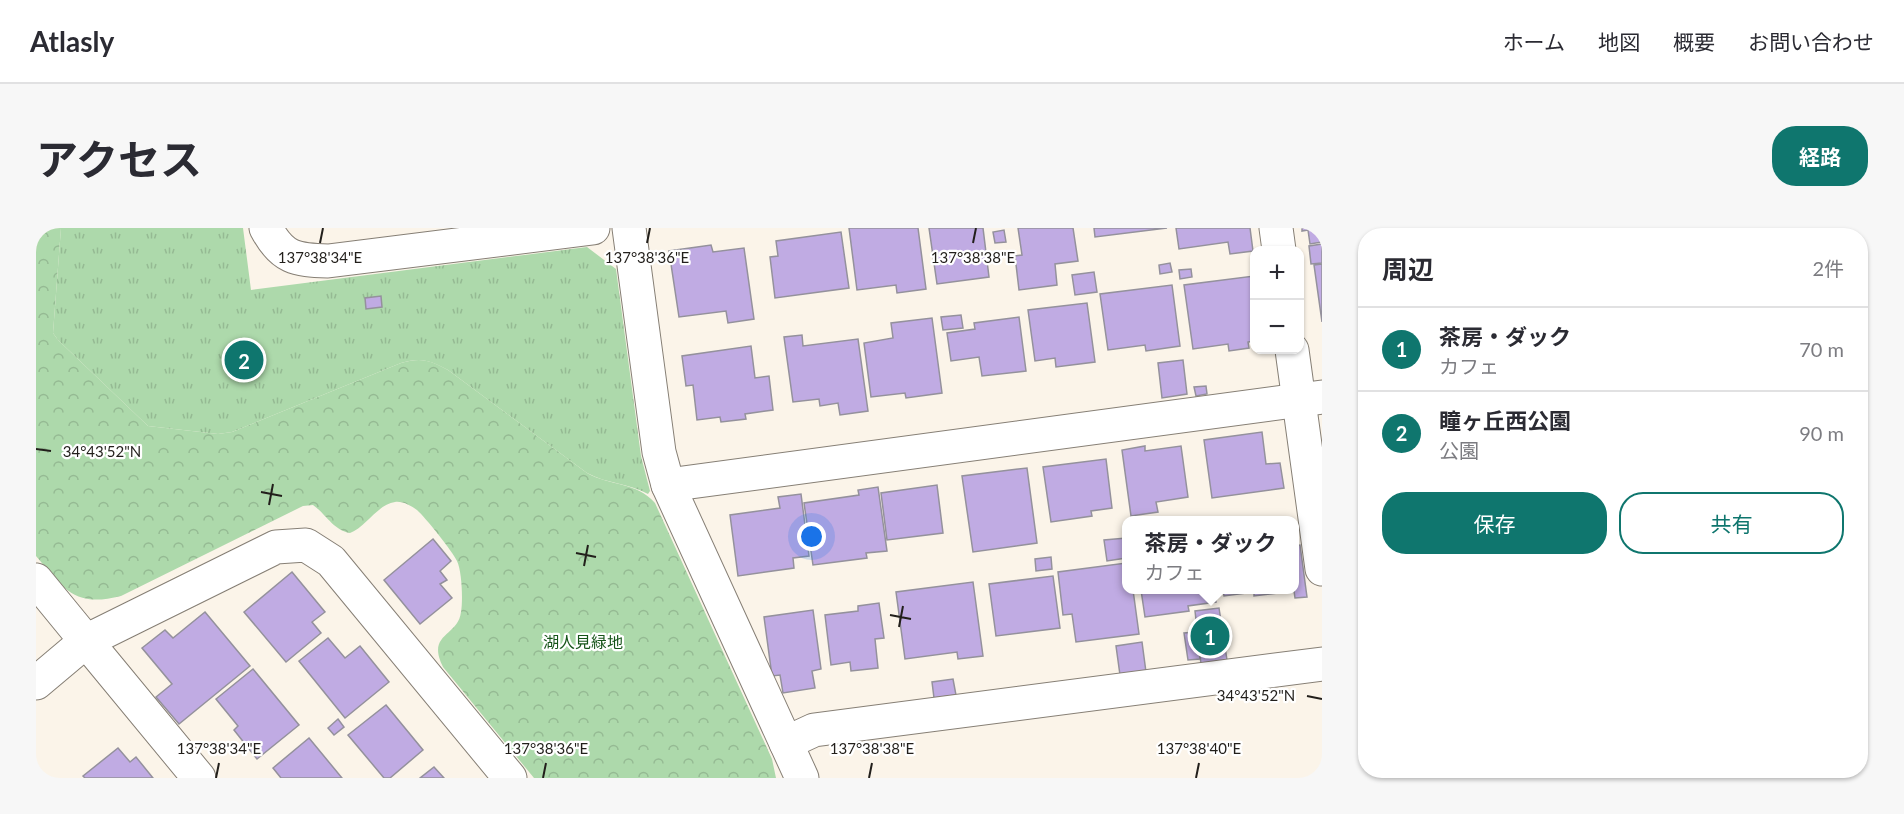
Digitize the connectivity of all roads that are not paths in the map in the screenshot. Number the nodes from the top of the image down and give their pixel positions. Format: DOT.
graph roads {
  1 [pos="266,228"];
  2 [pos="593,228"];
  3 [pos="629,228"];
  4 [pos="1276,228"];
  5 [pos="1278,246"];
  6 [pos="1293,354"];
  7 [pos="1310,399"];
  8 [pos="668,485"];
  9 [pos="1322,569"];
  10 [pos="36,580"];
  11 [pos="86,641"];
  12 [pos="1322,664"];
  13 [pos="36,683"];
  14 [pos="786,743"];
  15 [pos="199,778"];
  16 [pos="510,778"];
  17 [pos="802,778"];
  1 -- 2 [label="street"];
  3 -- 8 [label="street"];
  4 -- 5 [label="street"];
  6 -- 7 [label="street"];
  7 -- 8 [label="street"];
  7 -- 9 [label="street"];
  8 -- 14 [label="street"];
  10 -- 11 [label="street"];
  11 -- 13 [label="street"];
  11 -- 15 [label="street"];
  11 -- 16 [label="street"];
  12 -- 14 [label="street"];
  14 -- 17 [label="street"];
}
